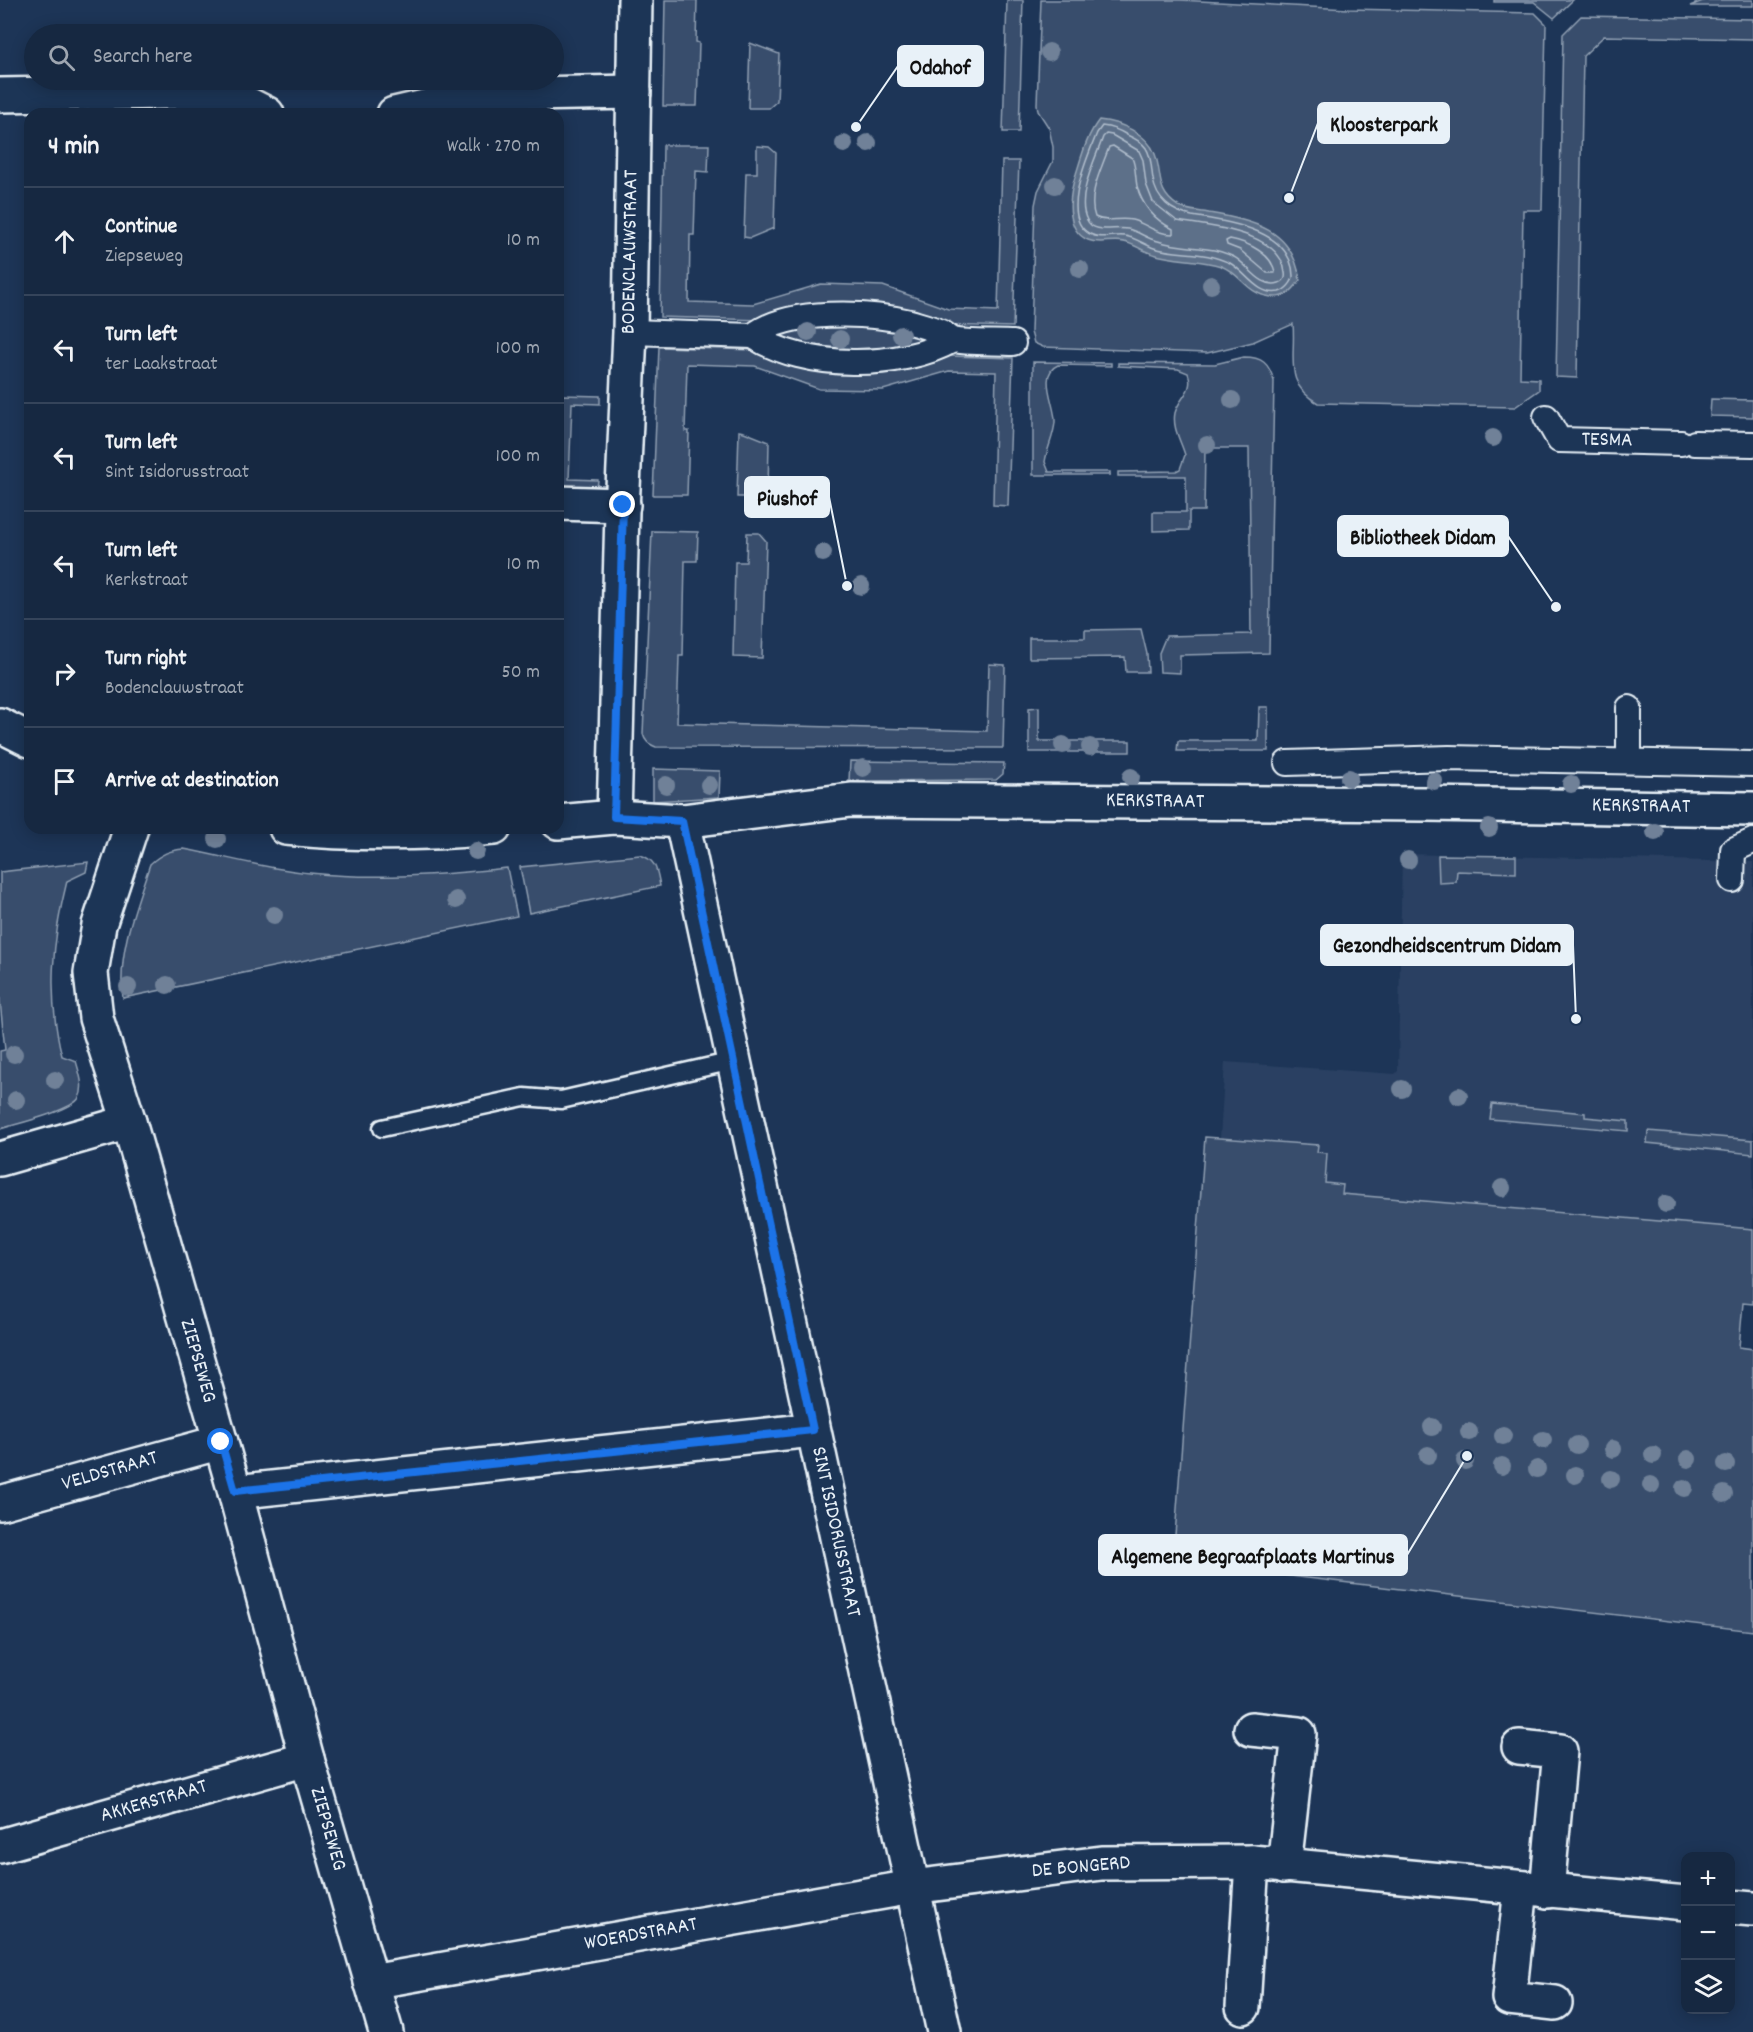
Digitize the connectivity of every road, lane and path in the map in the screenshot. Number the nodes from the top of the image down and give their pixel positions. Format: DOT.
graph roads {
  1 [pos="635,0"];
  2 [pos="634,92"];
  3 [pos="0,95"];
  4 [pos="255,108"];
  5 [pos="420,108"];
  6 [pos="630,332"];
  7 [pos="753,336"];
  8 [pos="953,340"];
  9 [pos="1013,343"];
  10 [pos="1546,417"];
  11 [pos="1753,444"];
  12 [pos="564,503"];
  13 [pos="623,505"];
  14 [pos="1629,708"];
  15 [pos="0,725"];
  16 [pos="24,737"];
  17 [pos="1629,760"];
  18 [pos="1287,763"];
  19 [pos="1753,764"];
  20 [pos="1753,809"];
  21 [pos="614,817"];
  22 [pos="564,821"];
  23 [pos="682,821"];
  24 [pos="129,834"];
  25 [pos="1753,841"];
  26 [pos="1732,880"];
  27 [pos="733,1061"];
  28 [pos="129,1122"];
  29 [pos="382,1128"];
  30 [pos="0,1159"];
  31 [pos="813,1430"];
  32 [pos="221,1442"];
  33 [pos="235,1491"];
  34 [pos="0,1503"];
  35 [pos="1251,1729"];
  36 [pos="1520,1747"];
  37 [pos="307,1759"];
  38 [pos="0,1846"];
  39 [pos="1252,1862"];
  40 [pos="1284,1866"];
  41 [pos="912,1887"];
  42 [pos="1534,1889"];
  43 [pos="1681,1903"];
  44 [pos="1735,1907"];
  45 [pos="1753,1909"];
  46 [pos="371,1982"];
  47 [pos="1555,2003"];
  48 [pos="1243,2007"];
  49 [pos="386,2032"];
  50 [pos="944,2032"];
  1 -- 2 [label="street, BODENCLAUWSTRAAT"];
  2 -- 5 [label="street"];
  2 -- 6 [label="street, BODENCLAUWSTRAAT"];
  3 -- 4 [label="street"];
  6 -- 7 [label="street"];
  6 -- 13 [label="street, BODENCLAUWSTRAAT"];
  7 -- 8 [label="street"];
  7 -- 8 [label="street"];
  8 -- 9 [label="street"];
  10 -- 11 [label="street, TESMA"];
  12 -- 13 [label="street"];
  13 -- 21 [label="street, BODENCLAUWSTRAAT"];
  14 -- 17 [label="street"];
  15 -- 16 [label="street"];
  17 -- 18 [label="street"];
  17 -- 19 [label="street"];
  20 -- 23 [label="street, KERKSTRAAT"];
  21 -- 22 [label="street, KERKSTRAAT"];
  21 -- 23 [label="street, KERKSTRAAT"];
  23 -- 27 [label="street, SINT ISIDORUSSTRAAT"];
  24 -- 28 [label="street, ZIEPSEWEG"];
  25 -- 26 [label="street"];
  27 -- 29 [label="lane"];
  27 -- 31 [label="street, SINT ISIDORUSSTRAAT"];
  28 -- 30 [label="street"];
  28 -- 32 [label="street, ZIEPSEWEG"];
  31 -- 33 [label="street"];
  31 -- 41 [label="street, SINT ISIDORUSSTRAAT"];
  32 -- 33 [label="street, ZIEPSEWEG"];
  32 -- 34 [label="street, VELDSTRAAT"];
  33 -- 37 [label="street, ZIEPSEWEG"];
  35 -- 40 [label="street"];
  36 -- 42 [label="street"];
  37 -- 38 [label="street, AKKERSTRAAT"];
  37 -- 46 [label="street, ZIEPSEWEG"];
  39 -- 40 [label="street, DE BONGERD"];
  39 -- 41 [label="street, DE BONGERD"];
  39 -- 48 [label="street"];
  40 -- 42 [label="street, DE BONGERD"];
  41 -- 46 [label="street, WOERDSTRAAT"];
  41 -- 50 [label="street, SINT ISIDORUSSTRAAT"];
  42 -- 43 [label="street, DE BONGERD"];
  42 -- 47 [label="street"];
  44 -- 45 [label="street"];
  46 -- 49 [label="street, ZIEPSEWEG"];
}
